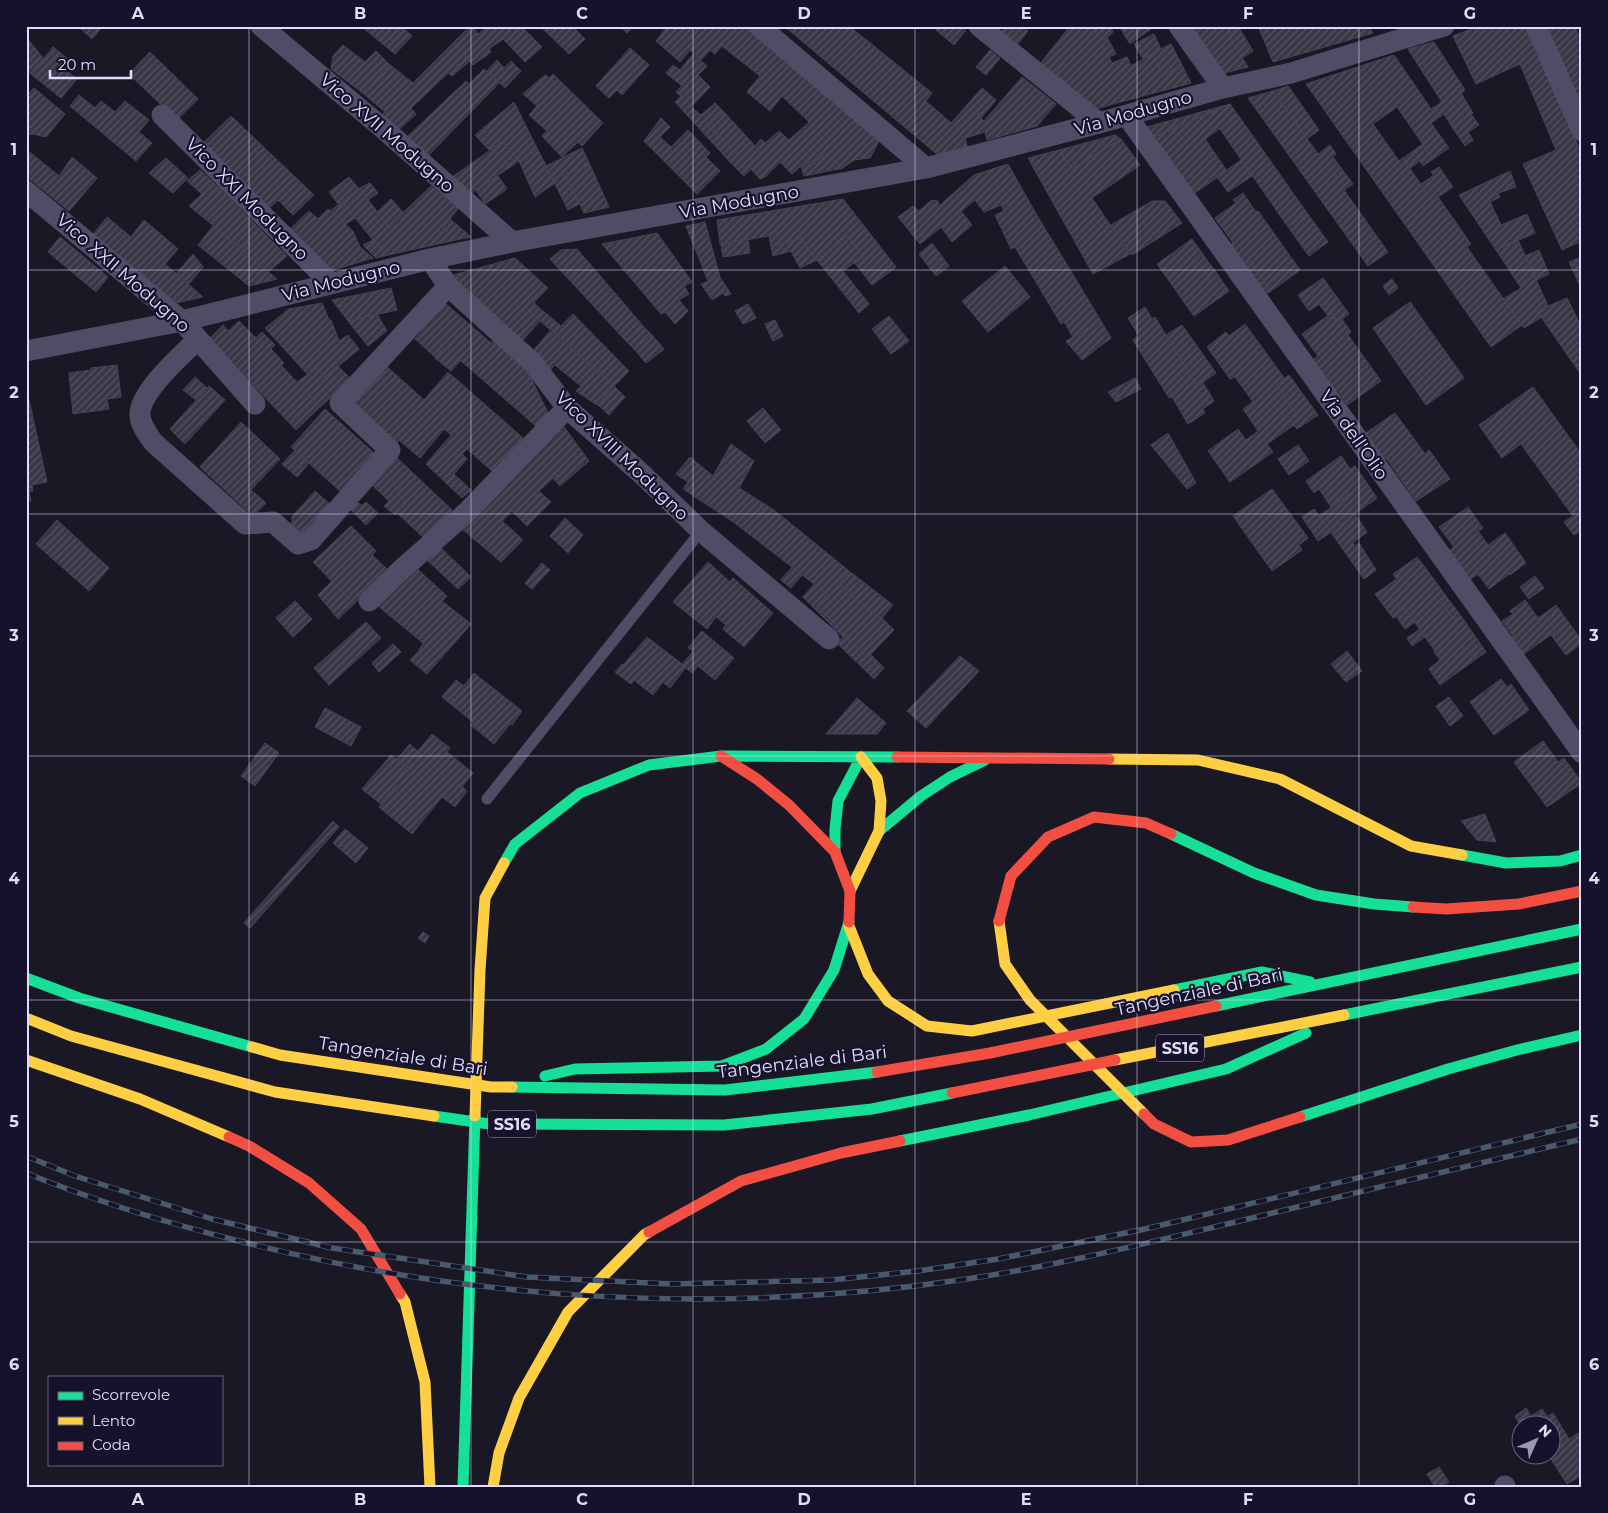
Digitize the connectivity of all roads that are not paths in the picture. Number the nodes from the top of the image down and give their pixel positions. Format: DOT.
graph roads {
  1 [pos="260,26"];
  2 [pos="759,26"];
  3 [pos="979,26"];
  4 [pos="1179,26"];
  5 [pos="1444,26"];
  6 [pos="1536,26"];
  7 [pos="1386,34"];
  8 [pos="1223,88"];
  9 [pos="162,115"];
  10 [pos="1127,116"];
  11 [pos="1099,124"];
  12 [pos="1582,131"];
  13 [pos="926,168"];
  14 [pos="26,191"];
  15 [pos="512,242"];
  16 [pos="430,259"];
  17 [pos="331,283"];
  18 [pos="448,286"];
  19 [pos="182,321"];
  20 [pos="198,339"];
  21 [pos="26,351"];
  22 [pos="255,404"];
  23 [pos="567,408"];
  24 [pos="701,531"];
  25 [pos="369,601"];
  26 [pos="830,639"];
  27 [pos="1582,754"];
  28 [pos="721,756"];
  29 [pos="861,757"];
  30 [pos="989,758"];
  31 [pos="487,799"];
  32 [pos="879,830"];
  33 [pos="836,852"];
  34 [pos="1582,855"];
  35 [pos="850,891"];
  36 [pos="1582,891"];
  37 [pos="849,926"];
  38 [pos="1582,929"];
  39 [pos="1582,967"];
  40 [pos="26,978"];
  41 [pos="1321,984"];
  42 [pos="1352,1013"];
  43 [pos="26,1018"];
  44 [pos="1582,1035"];
  45 [pos="26,1060"];
  46 [pos="491,1087"];
  47 [pos="430,1487"];
  48 [pos="464,1487"];
  49 [pos="493,1487"];
  1 -- 15 [label="street, Vico XVII Modugno"];
  2 -- 13 [label="street"];
  3 -- 11 [label="street"];
  4 -- 8 [label="street"];
  5 -- 7 [label="street, Via Modugno"];
  6 -- 12 [label="street"];
  7 -- 8 [label="street, Via Modugno"];
  8 -- 10 [label="street, Via Modugno"];
  9 -- 17 [label="street, Vico XXI Modugno"];
  10 -- 11 [label="street, Via Modugno"];
  10 -- 27 [label="street, Via dell'Olio"];
  11 -- 13 [label="street, Via Modugno"];
  13 -- 15 [label="street, Via Modugno"];
  14 -- 19 [label="street, Vico XXII Modugno"];
  15 -- 16 [label="street, Via Modugno"];
  16 -- 17 [label="street, Via Modugno"];
  16 -- 18 [label="street, Vico XVIII Modugno"];
  17 -- 19 [label="street, Via Modugno"];
  18 -- 20 [label="street"];
  18 -- 23 [label="street, Vico XVIII Modugno"];
  19 -- 20 [label="street, Vico XXII Modugno"];
  19 -- 21 [label="street, Via Modugno"];
  20 -- 22 [label="street, Vico XXII Modugno"];
  23 -- 24 [label="street, Vico XVIII Modugno"];
  23 -- 25 [label="street"];
  24 -- 26 [label="street, Vico XVIII Modugno"];
  24 -- 31 [label="lane"];
  28 -- 29 [label="highway"];
  28 -- 33 [label="highway"];
  28 -- 48 [label="highway"];
  29 -- 30 [label="highway"];
  29 -- 32 [label="highway"];
  29 -- 33 [label="highway"];
  30 -- 32 [label="highway"];
  30 -- 34 [label="highway"];
  32 -- 35 [label="highway"];
  33 -- 35 [label="highway"];
  35 -- 37 [label="highway"];
  36 -- 44 [label="highway"];
  37 -- 41 [label="highway"];
  37 -- 46 [label="highway"];
  38 -- 41 [label="highway, Tangenziale di Bari / SS16"];
  39 -- 42 [label="highway, SS16"];
  40 -- 46 [label="highway, Tangenziale di Bari / SS16"];
  41 -- 46 [label="highway, Tangenziale di Bari / SS16"];
  42 -- 43 [label="highway, SS16"];
  42 -- 49 [label="highway"];
  45 -- 47 [label="highway"];
}
